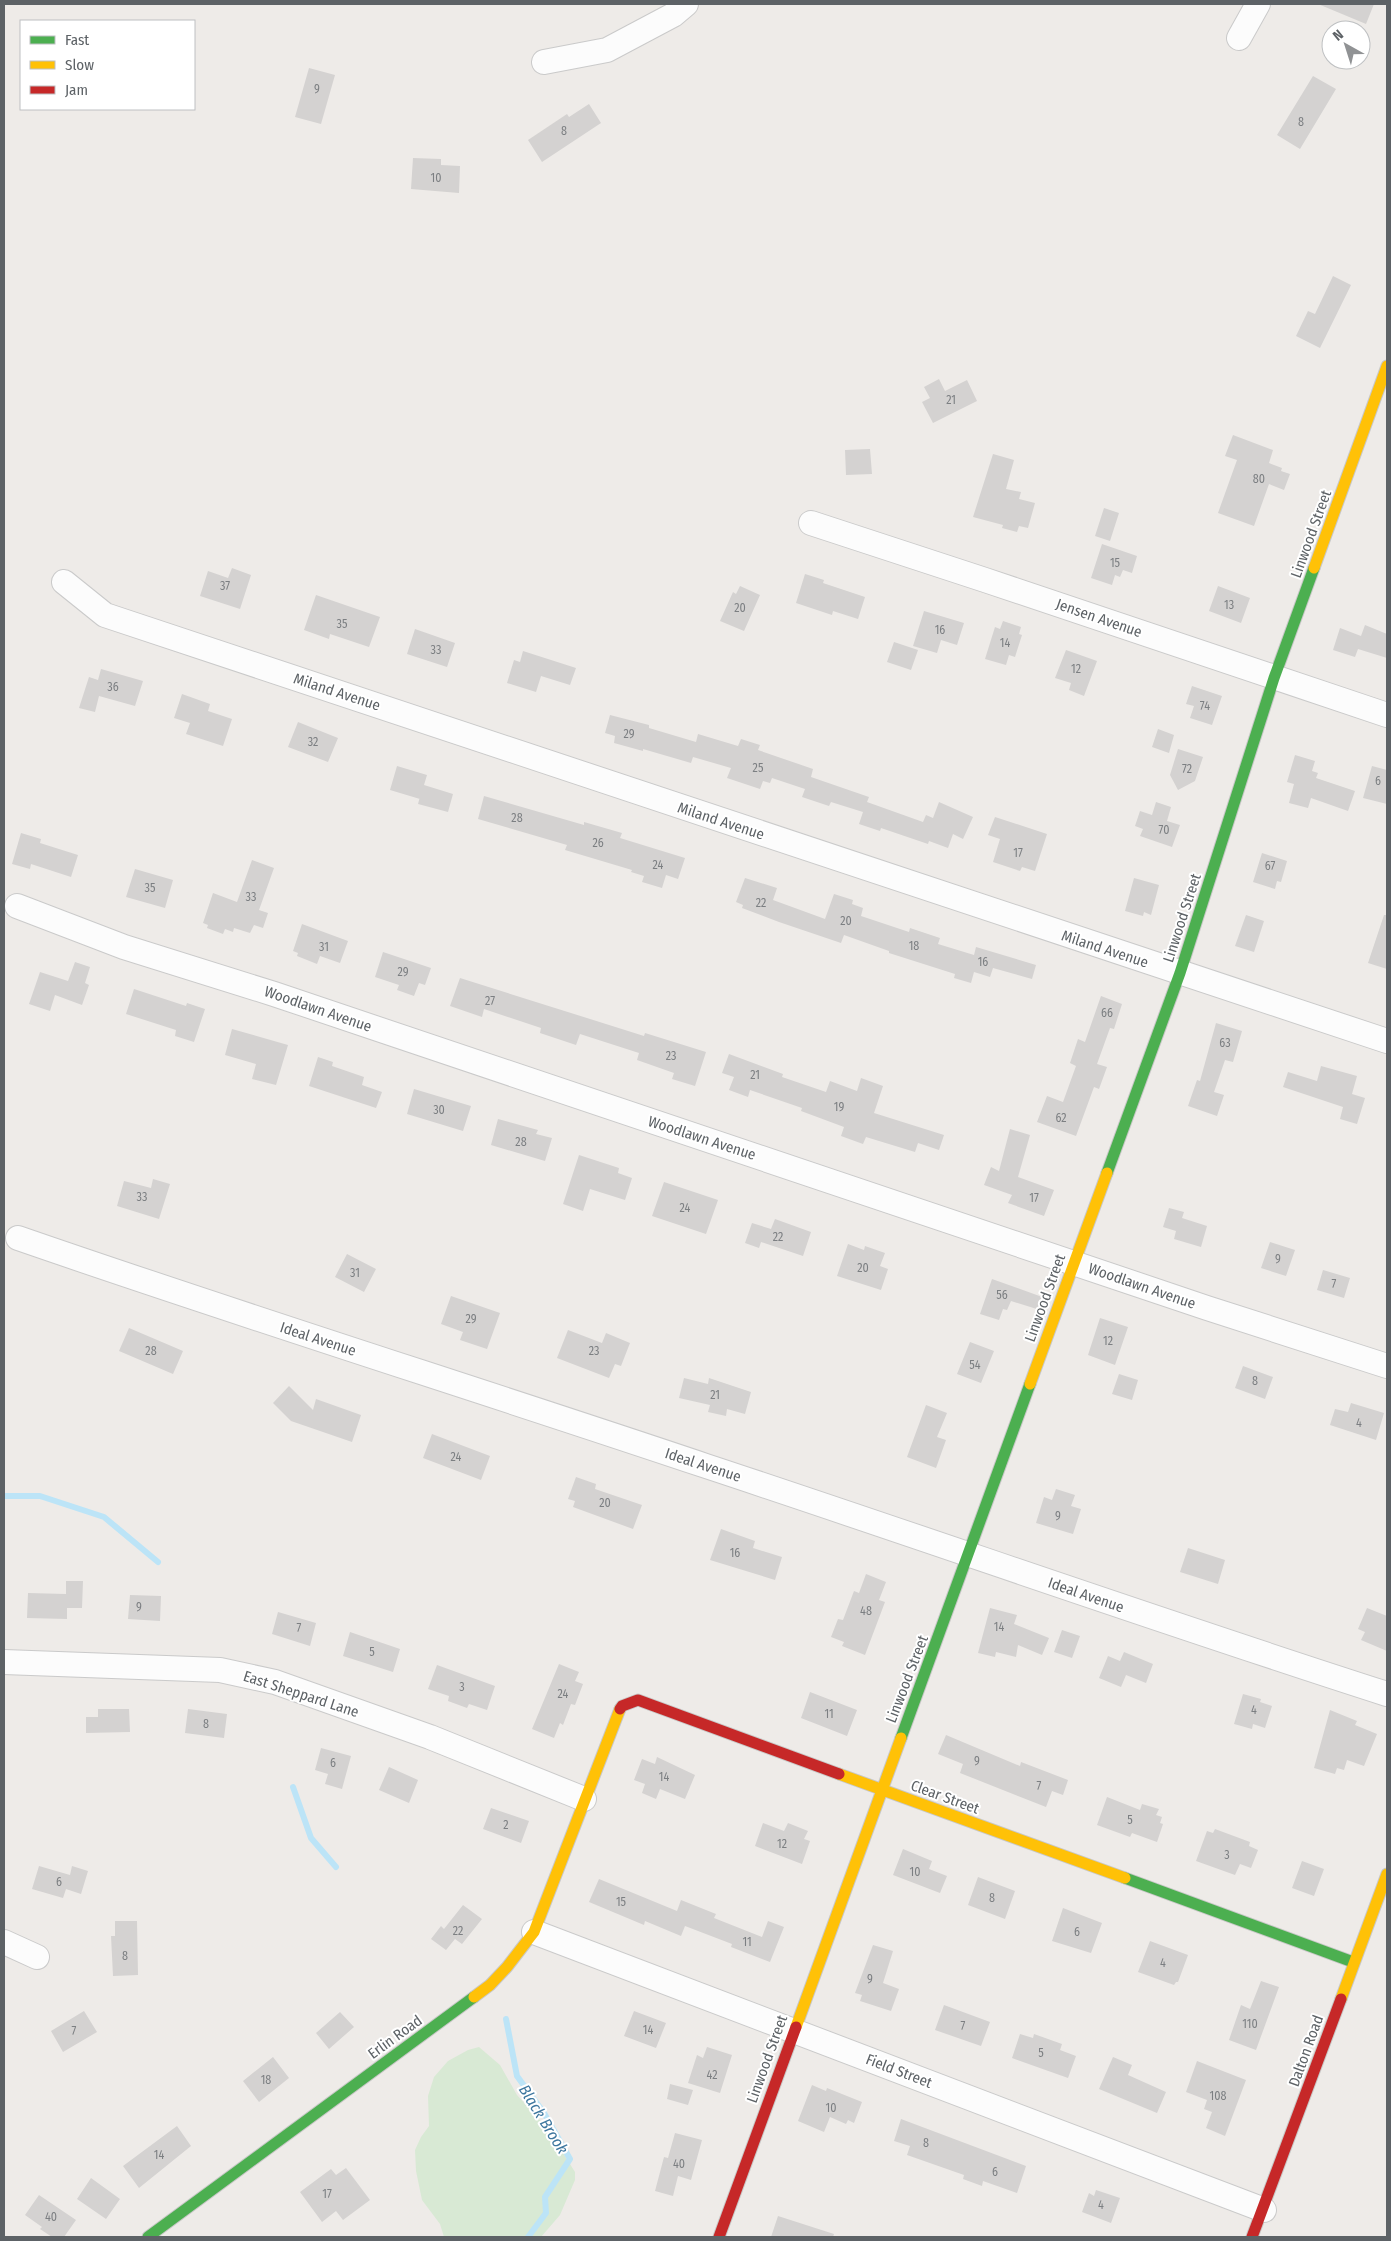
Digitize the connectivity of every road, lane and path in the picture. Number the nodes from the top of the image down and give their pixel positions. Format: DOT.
graph roads {
  1 [pos="686,4"];
  2 [pos="1258,4"];
  3 [pos="1239,38"];
  4 [pos="544,62"];
  5 [pos="1387,366"];
  6 [pos="811,524"];
  7 [pos="64,582"];
  8 [pos="1274,678"];
  9 [pos="1387,715"];
  10 [pos="17,906"];
  11 [pos="1180,973"];
  12 [pos="1387,1041"];
  13 [pos="18,1238"];
  14 [pos="1073,1262"];
  15 [pos="1387,1366"];
  16 [pos="970,1553"];
  17 [pos="4,1662"];
  18 [pos="1387,1694"];
  19 [pos="881,1790"];
  20 [pos="584,1799"];
  21 [pos="1387,1874"];
  22 [pos="534,1932"];
  23 [pos="4,1942"];
  24 [pos="37,1957"];
  25 [pos="1353,1962"];
  26 [pos="794,2031"];
  27 [pos="1264,2210"];
  28 [pos="148,2237"];
  29 [pos="719,2237"];
  30 [pos="1252,2237"];
  1 -- 4 [label="street"];
  2 -- 3 [label="street"];
  5 -- 8 [label="street, Linwood Street"];
  6 -- 8 [label="street, Jensen Avenue"];
  7 -- 11 [label="street, Miland Avenue"];
  8 -- 9 [label="street, Jensen Avenue"];
  8 -- 11 [label="street, Linwood Street"];
  10 -- 14 [label="street, Woodlawn Avenue"];
  11 -- 12 [label="street, Miland Avenue"];
  11 -- 14 [label="street, Linwood Street"];
  13 -- 16 [label="street, Ideal Avenue"];
  14 -- 15 [label="street, Woodlawn Avenue"];
  14 -- 16 [label="street, Linwood Street"];
  16 -- 18 [label="street, Ideal Avenue"];
  16 -- 19 [label="street, Linwood Street"];
  17 -- 20 [label="street, East Sheppard Lane"];
  19 -- 20 [label="street, Clear Street"];
  19 -- 25 [label="street, Clear Street"];
  19 -- 26 [label="street, Linwood Street"];
  20 -- 22 [label="street, Erlin Road"];
  21 -- 25 [label="street, Dalton Road"];
  22 -- 26 [label="street, Field Street"];
  22 -- 28 [label="street, Erlin Road"];
  23 -- 24 [label="street"];
  25 -- 27 [label="street, Dalton Road"];
  26 -- 27 [label="street, Field Street"];
  26 -- 29 [label="street, Linwood Street"];
  27 -- 30 [label="street, Dalton Road"];
}
